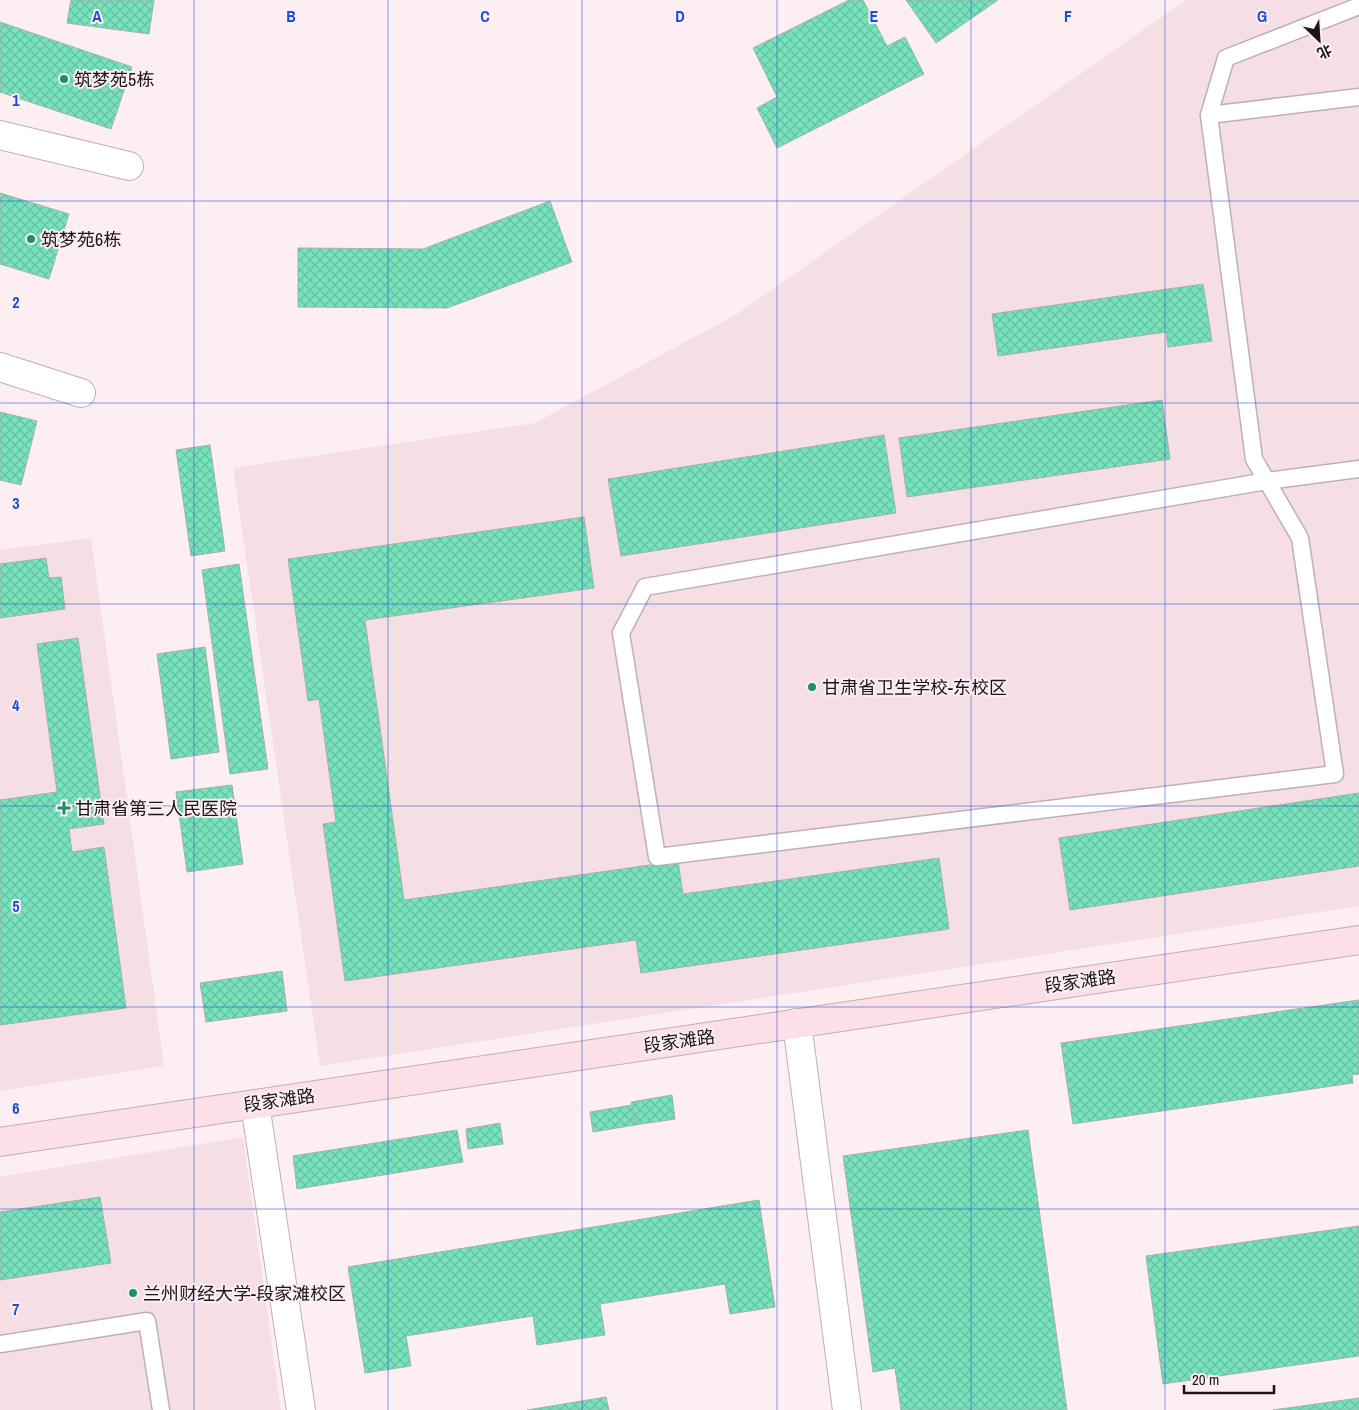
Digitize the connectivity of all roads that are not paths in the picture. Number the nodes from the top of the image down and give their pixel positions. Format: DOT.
graph roads {
  1 [pos="1359,6"];
  2 [pos="1359,97"];
  3 [pos="1209,115"];
  4 [pos="0,135"];
  5 [pos="129,166"];
  6 [pos="0,368"];
  7 [pos="80,393"];
  8 [pos="1359,469"];
  9 [pos="1267,481"];
  10 [pos="1359,940"];
  11 [pos="797,1023"];
  12 [pos="255,1104"];
  13 [pos="0,1142"];
  14 [pos="0,1344"];
  15 [pos="160,1410"];
  16 [pos="302,1410"];
  17 [pos="847,1410"];
  1 -- 3 [label="lane"];
  2 -- 3 [label="lane"];
  3 -- 9 [label="lane"];
  4 -- 5 [label="street"];
  6 -- 7 [label="street"];
  8 -- 9 [label="lane"];
  9 -- 9 [label="lane"];
  10 -- 11 [label="main road, 段家滩路"];
  11 -- 12 [label="main road, 段家滩路"];
  11 -- 17 [label="street"];
  12 -- 13 [label="main road, 段家滩路"];
  12 -- 16 [label="street"];
  14 -- 15 [label="lane"];
}
